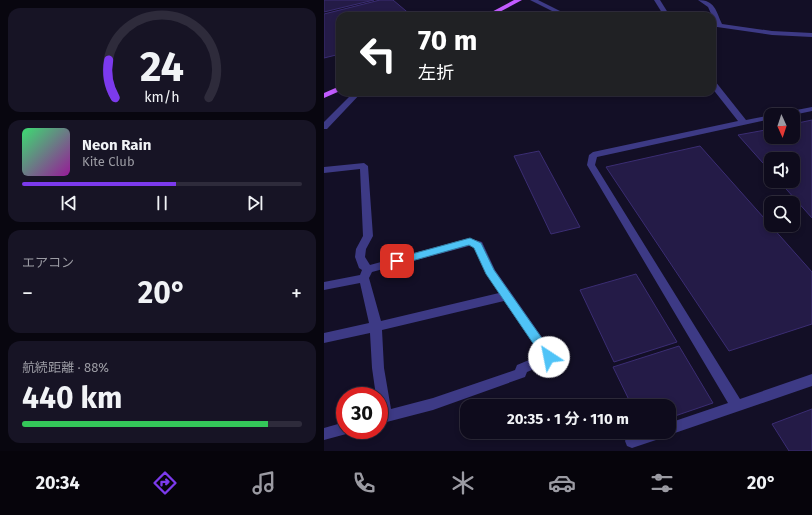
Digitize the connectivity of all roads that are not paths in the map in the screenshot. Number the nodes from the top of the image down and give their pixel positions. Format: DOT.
graph roads {
  1 [pos="519,0"];
  2 [pos="533,0"];
  3 [pos="657,0"];
  4 [pos="701,0"];
  5 [pos="496,12"];
  6 [pos="558,12"];
  7 [pos="664,12"];
  8 [pos="713,12"];
  9 [pos="716,18"];
  10 [pos="812,35"];
  11 [pos="716,88"];
  12 [pos="336,90"];
  13 [pos="324,96"];
  14 [pos="354,96"];
  15 [pos="812,109"];
  16 [pos="800,111"];
  17 [pos="764,118"];
  18 [pos="744,122"];
  19 [pos="324,127"];
  20 [pos="324,170"];
  21 [pos="366,274"];
  22 [pos="324,286"];
  23 [pos="506,296"];
  24 [pos="376,326"];
  25 [pos="324,338"];
  26 [pos="812,380"];
  27 [pos="380,387"];
  28 [pos="737,406"];
  29 [pos="388,415"];
  30 [pos="676,427"];
  31 [pos="336,431"];
  32 [pos="324,434"];
  33 [pos="640,439"];
  34 [pos="632,442"];
  1 -- 5 [label="main road"];
  2 -- 6 [label="street"];
  3 -- 7 [label="street"];
  4 -- 8 [label="street"];
  9 -- 10 [label="street"];
  11 -- 18 [label="street"];
  12 -- 13 [label="main road"];
  14 -- 19 [label="street"];
  15 -- 16 [label="street"];
  17 -- 18 [label="street"];
  18 -- 28 [label="street"];
  20 -- 21 [label="street"];
  21 -- 22 [label="street"];
  21 -- 23 [label="street"];
  21 -- 24 [label="street"];
  23 -- 24 [label="street"];
  23 -- 29 [label="street"];
  24 -- 25 [label="street"];
  24 -- 27 [label="street"];
  26 -- 28 [label="street"];
  28 -- 30 [label="street"];
  31 -- 32 [label="street"];
  33 -- 34 [label="street"];
}
